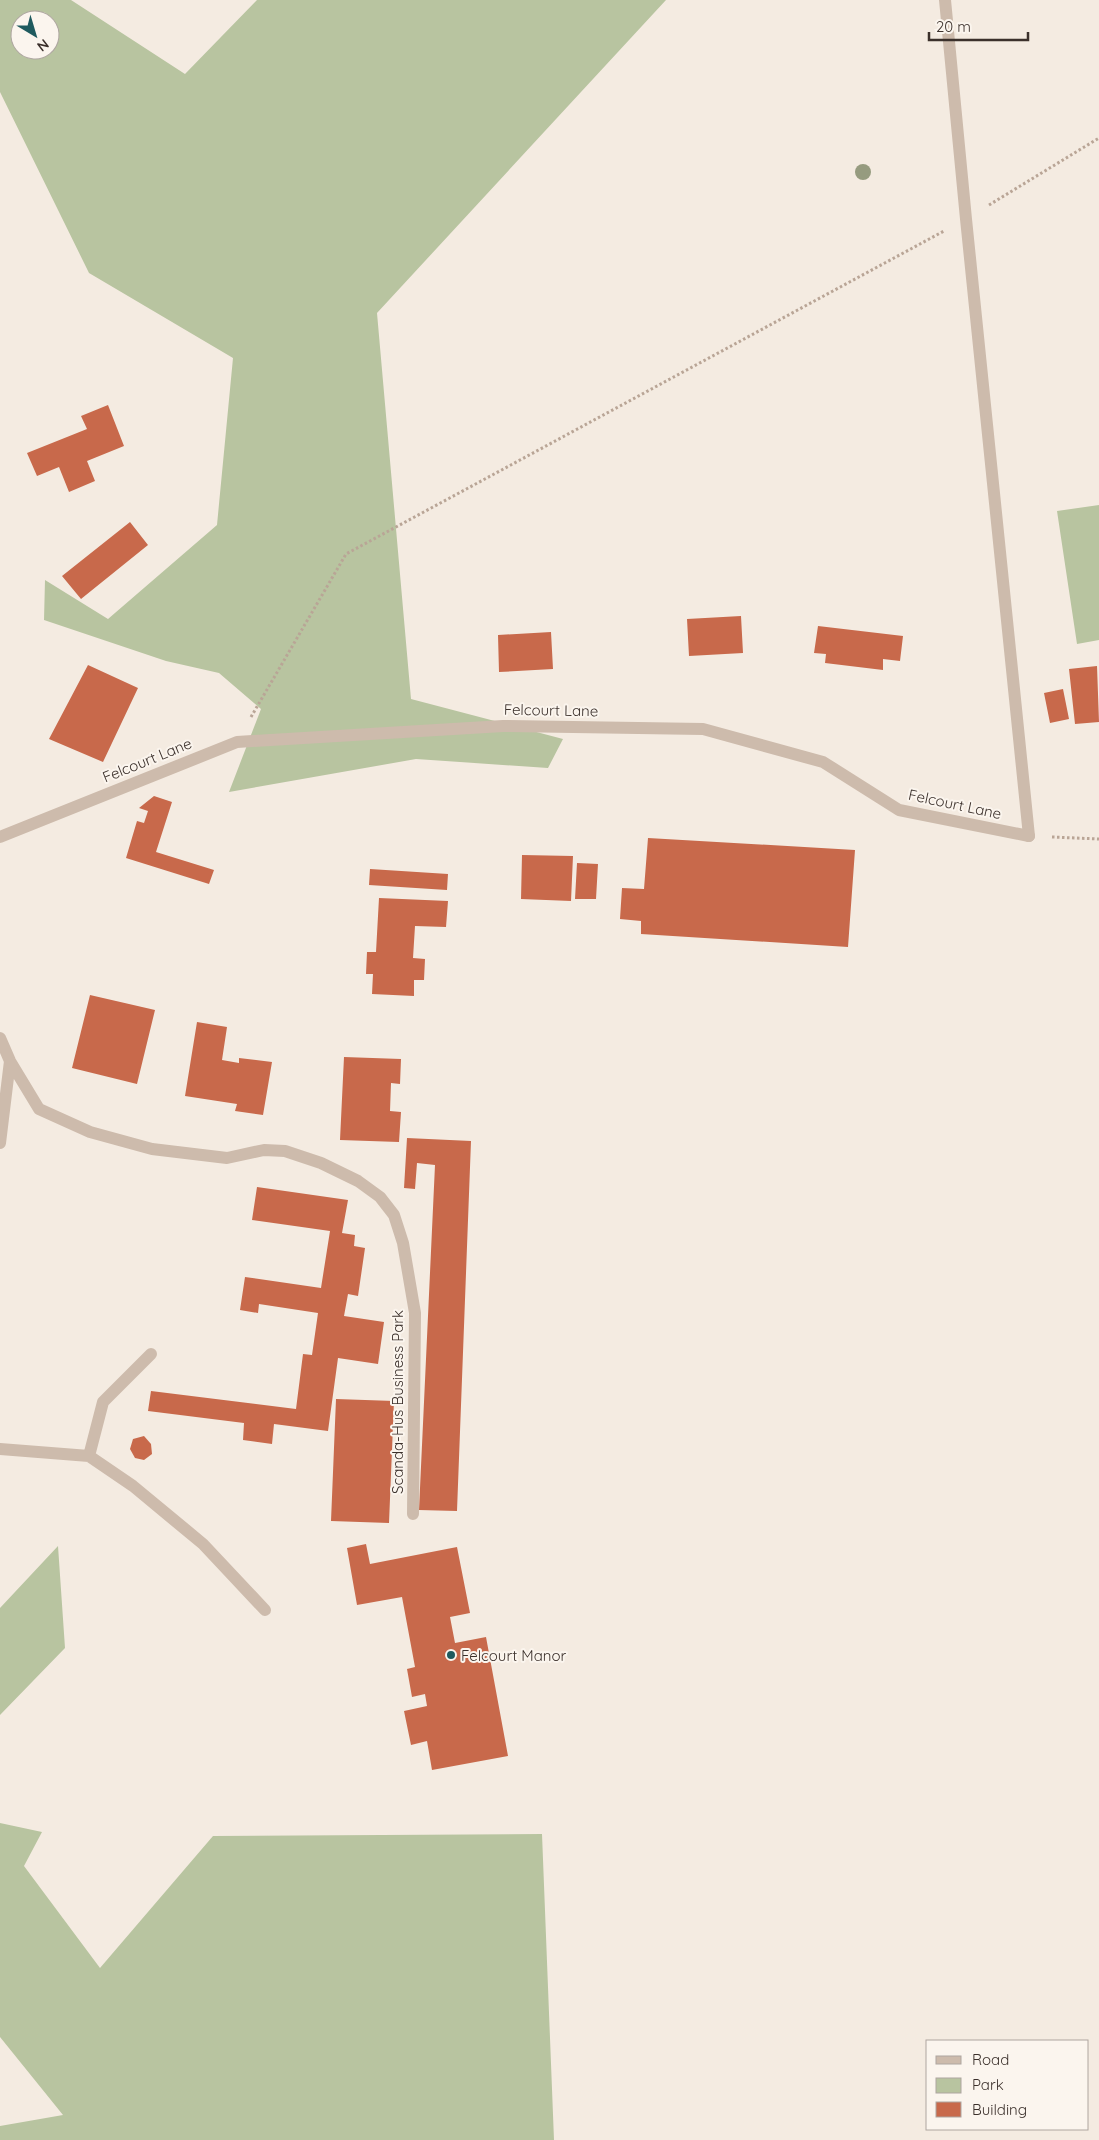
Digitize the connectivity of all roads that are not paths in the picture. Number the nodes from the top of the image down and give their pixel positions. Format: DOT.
graph roads {
  1 [pos="945,0"];
  2 [pos="0,837"];
  3 [pos="0,1038"];
  4 [pos="10,1061"];
  5 [pos="0,1143"];
  6 [pos="151,1354"];
  7 [pos="0,1449"];
  8 [pos="89,1456"];
  9 [pos="413,1514"];
  10 [pos="265,1610"];
  1 -- 2 [label="street, Felcourt Lane"];
  3 -- 4 [label="street, Scanda-Hus Business Park"];
  4 -- 5 [label="street"];
  4 -- 9 [label="street, Scanda-Hus Business Park"];
  6 -- 8 [label="street"];
  7 -- 8 [label="street"];
  8 -- 10 [label="street"];
}
